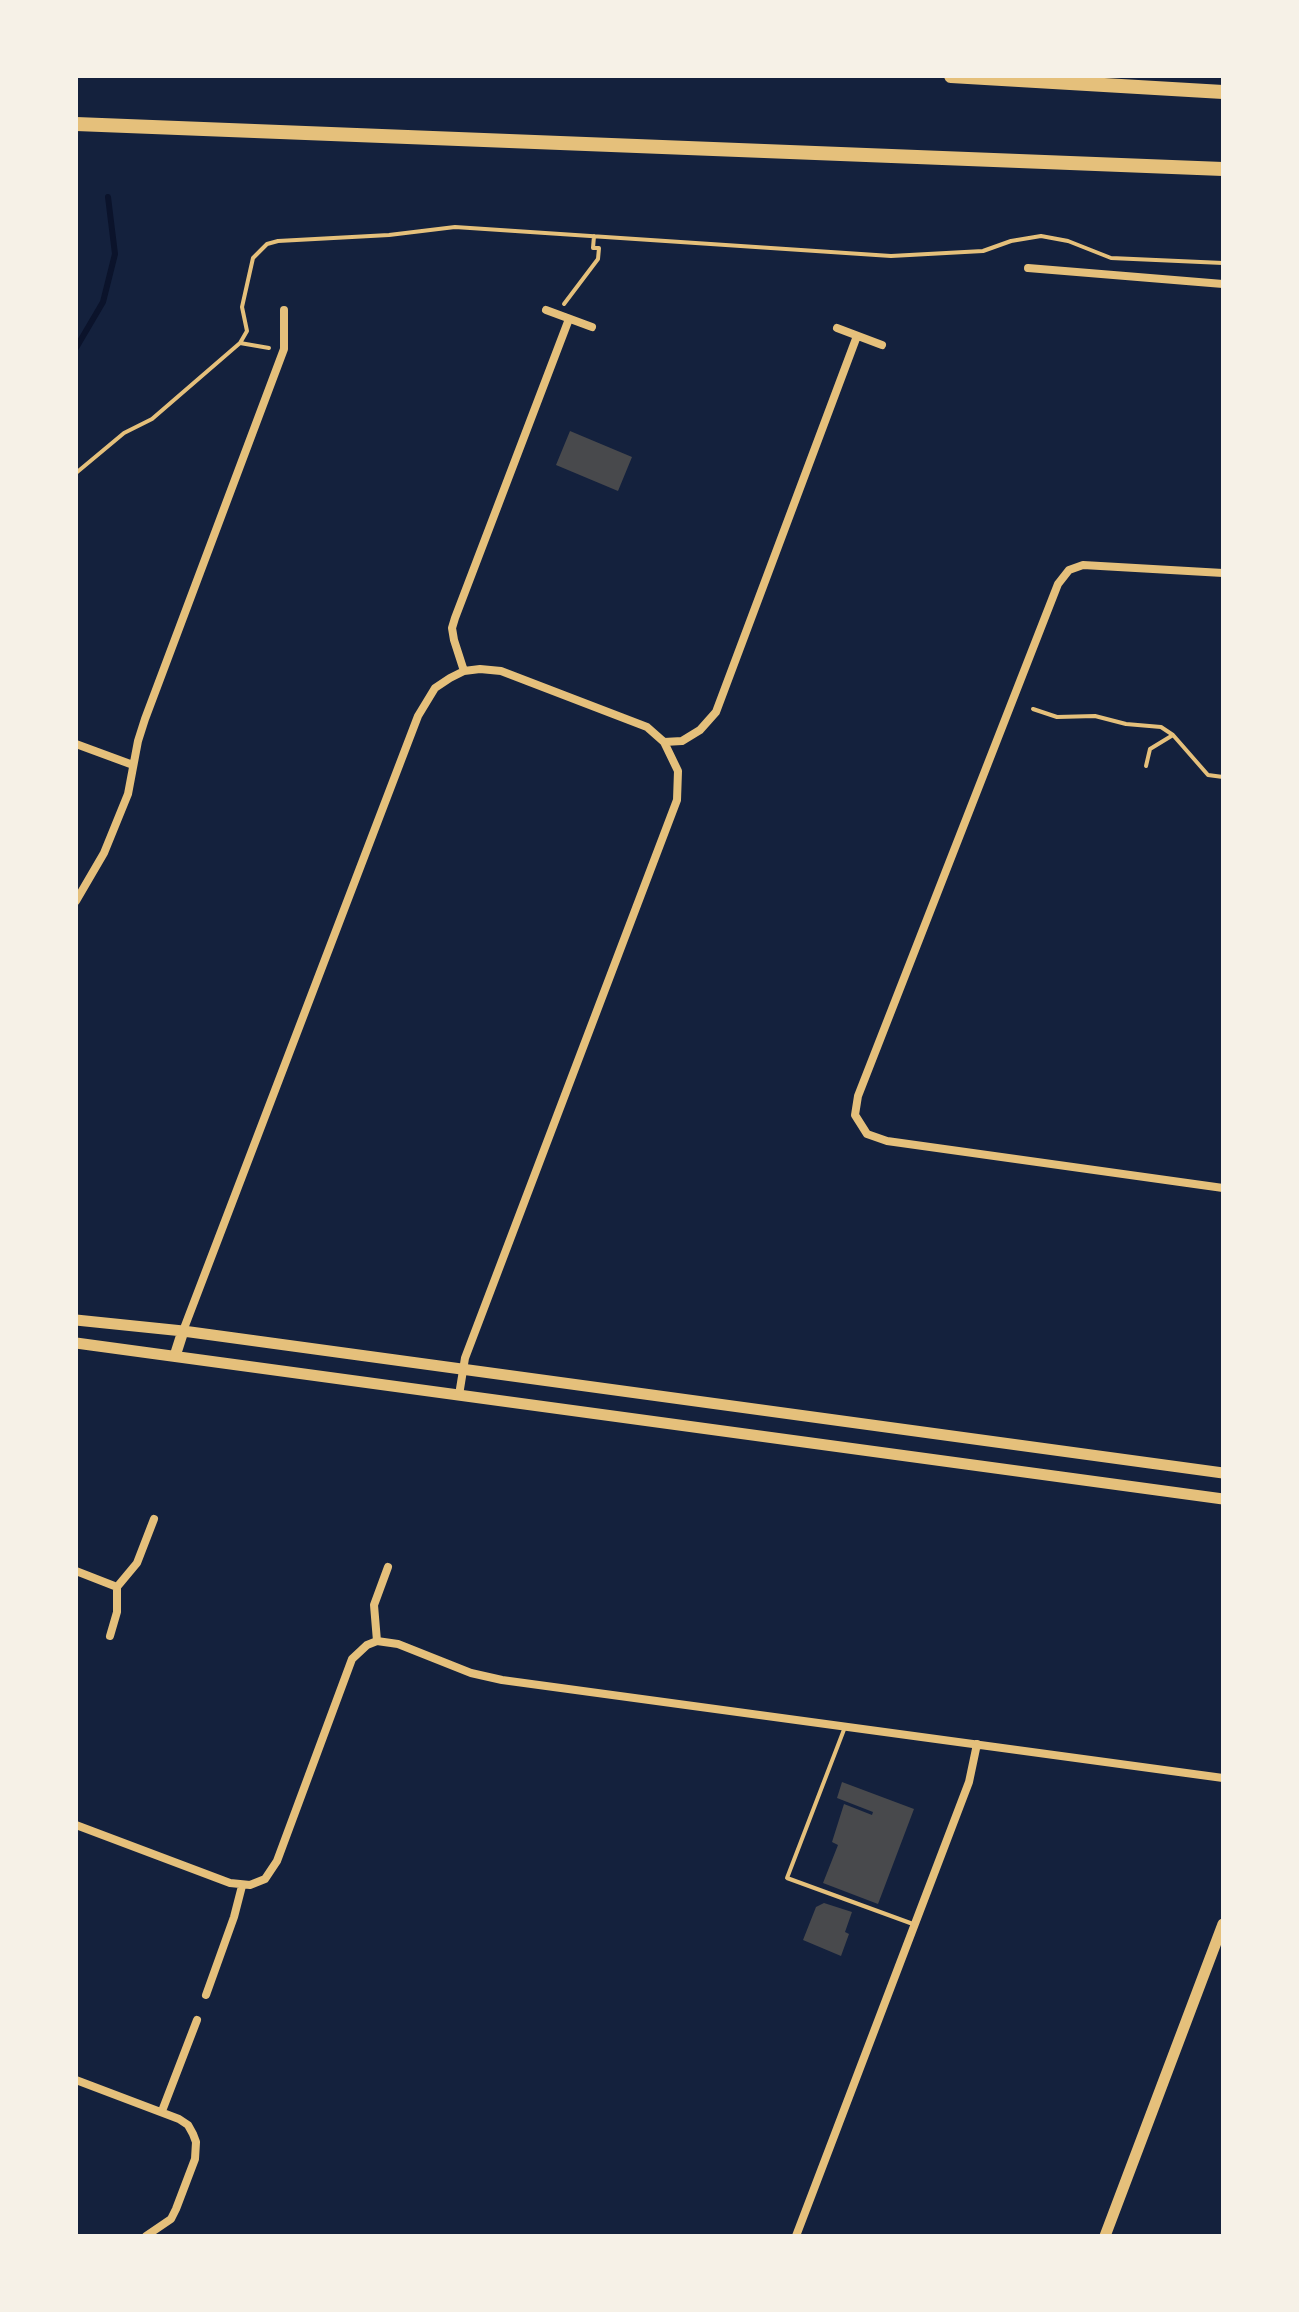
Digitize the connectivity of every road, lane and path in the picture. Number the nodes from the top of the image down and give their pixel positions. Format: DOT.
graph roads {
  1 [pos="951,76"];
  2 [pos="1223,92"];
  3 [pos="76,124"];
  4 [pos="1223,169"];
  5 [pos="594,236"];
  6 [pos="1223,263"];
  7 [pos="1028,268"];
  8 [pos="1223,284"];
  9 [pos="561,308"];
  10 [pos="284,310"];
  11 [pos="546,310"];
  12 [pos="569,319"];
  13 [pos="592,327"];
  14 [pos="837,328"];
  15 [pos="857,336"];
  16 [pos="240,343"];
  17 [pos="882,345"];
  18 [pos="284,349"];
  19 [pos="76,473"];
  20 [pos="1223,573"];
  21 [pos="464,671"];
  22 [pos="1033,709"];
  23 [pos="1173,735"];
  24 [pos="664,742"];
  25 [pos="76,744"];
  26 [pos="133,765"];
  27 [pos="1146,766"];
  28 [pos="1223,777"];
  29 [pos="76,901"];
  30 [pos="1223,1188"];
  31 [pos="76,1320"];
  32 [pos="183,1331"];
  33 [pos="76,1343"];
  34 [pos="175,1356"];
  35 [pos="462,1370"];
  36 [pos="459,1395"];
  37 [pos="1223,1473"];
  38 [pos="1223,1499"];
  39 [pos="154,1519"];
  40 [pos="388,1567"];
  41 [pos="76,1571"];
  42 [pos="117,1587"];
  43 [pos="110,1636"];
  44 [pos="377,1641"];
  45 [pos="845,1727"];
  46 [pos="977,1744"];
  47 [pos="1223,1778"];
  48 [pos="76,1825"];
  49 [pos="242,1886"];
  50 [pos="1223,1924"];
  51 [pos="915,1925"];
  52 [pos="1220,1942"];
  53 [pos="206,1995"];
  54 [pos="197,2020"];
  55 [pos="76,2080"];
  56 [pos="162,2111"];
  57 [pos="146,2236"];
  58 [pos="796,2236"];
  59 [pos="1105,2236"];
  1 -- 2 [label="highway"];
  3 -- 4 [label="highway"];
  5 -- 6 [label="path"];
  5 -- 9 [label="path"];
  5 -- 16 [label="path"];
  7 -- 8 [label="street"];
  10 -- 18 [label="street"];
  11 -- 12 [label="street"];
  12 -- 13 [label="street"];
  12 -- 21 [label="street"];
  14 -- 15 [label="street"];
  15 -- 17 [label="street"];
  15 -- 24 [label="street"];
  16 -- 18 [label="path"];
  16 -- 19 [label="path"];
  18 -- 26 [label="street"];
  20 -- 30 [label="street"];
  21 -- 24 [label="street"];
  21 -- 32 [label="street"];
  22 -- 23 [label="path"];
  23 -- 27 [label="path"];
  23 -- 28 [label="path"];
  24 -- 35 [label="street"];
  25 -- 26 [label="street"];
  26 -- 29 [label="street"];
  31 -- 32 [label="street"];
  32 -- 34 [label="street"];
  32 -- 35 [label="street"];
  33 -- 34 [label="street"];
  34 -- 36 [label="street"];
  35 -- 36 [label="street"];
  35 -- 37 [label="street"];
  36 -- 38 [label="street"];
  39 -- 42 [label="street"];
  40 -- 44 [label="street"];
  41 -- 42 [label="street"];
  42 -- 43 [label="street"];
  44 -- 45 [label="street"];
  44 -- 49 [label="street"];
  45 -- 46 [label="street"];
  45 -- 51 [label="lane"];
  46 -- 47 [label="street"];
  46 -- 51 [label="street"];
  48 -- 49 [label="street"];
  49 -- 53 [label="street"];
  50 -- 52 [label="street"];
  51 -- 58 [label="street"];
  52 -- 59 [label="street"];
  54 -- 56 [label="street"];
  55 -- 56 [label="street"];
  56 -- 57 [label="street"];
}
